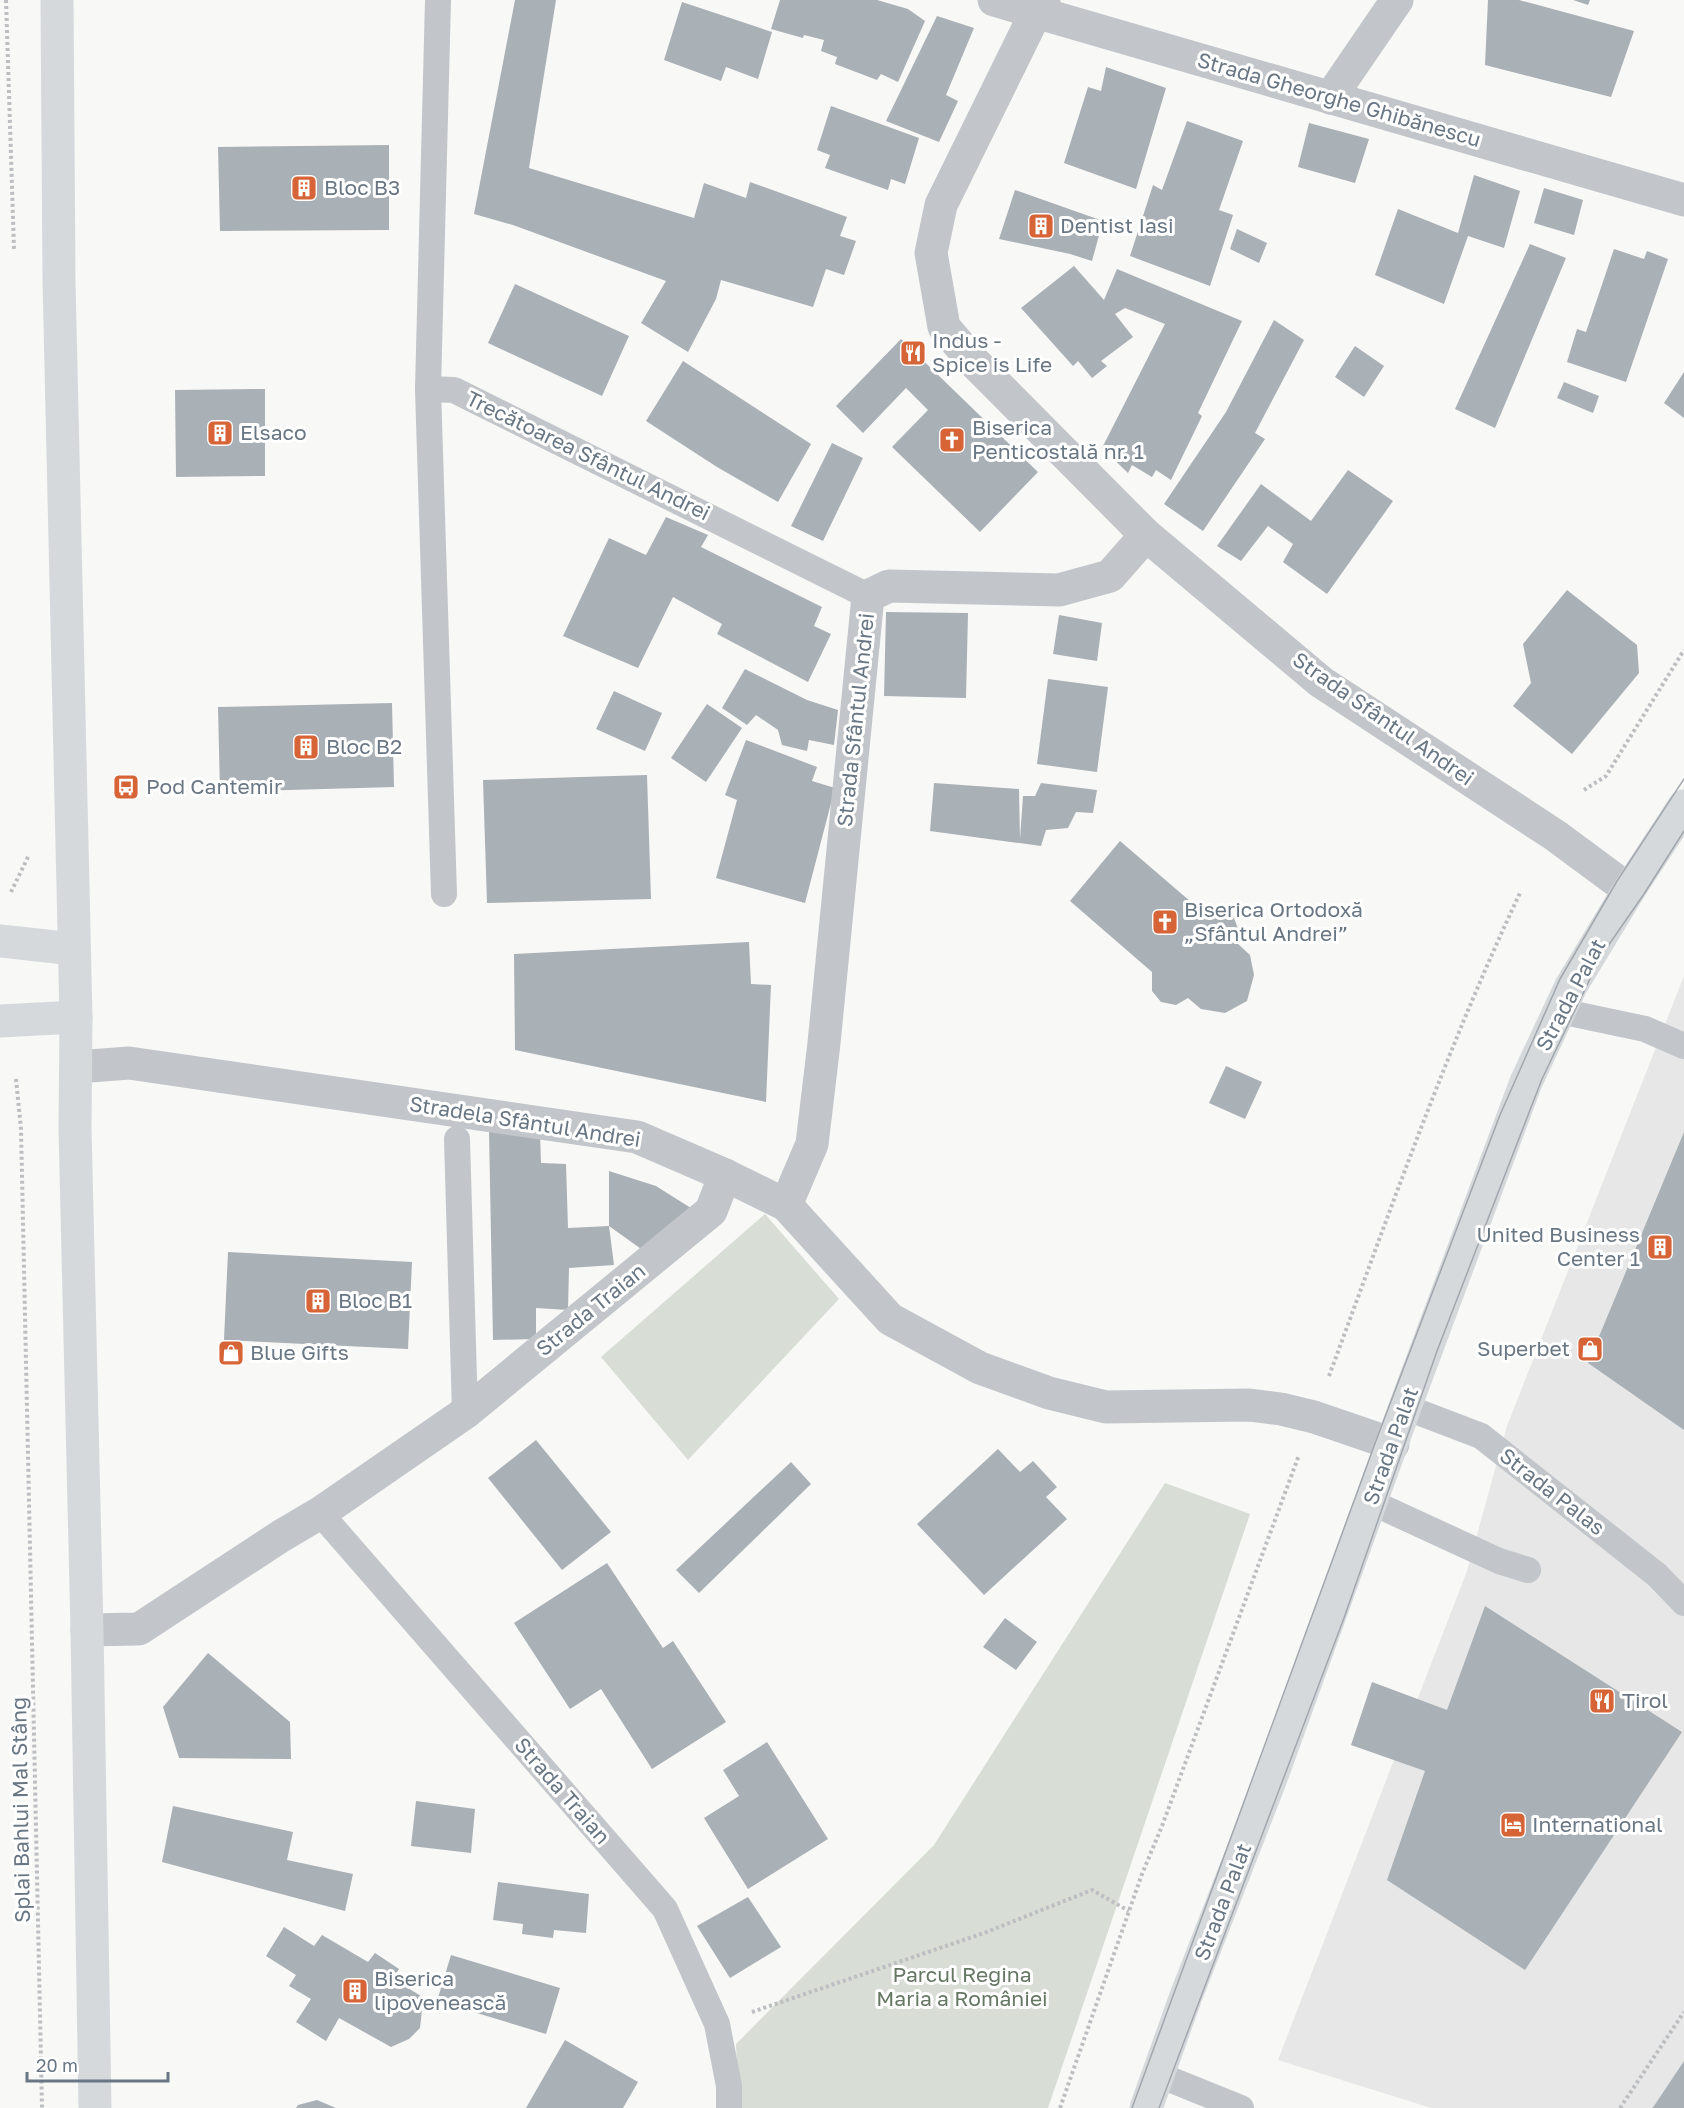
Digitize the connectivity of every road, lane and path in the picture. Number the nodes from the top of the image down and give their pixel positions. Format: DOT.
graph roads {
  1 [pos="57,0"];
  2 [pos="438,0"];
  3 [pos="994,0"];
  4 [pos="1397,0"];
  5 [pos="1040,6"];
  6 [pos="1330,98"];
  7 [pos="1684,200"];
  8 [pos="428,389"];
  9 [pos="1146,535"];
  10 [pos="868,596"];
  11 [pos="1684,650"];
  12 [pos="1584,790"];
  13 [pos="1684,806"];
  14 [pos="1629,890"];
  15 [pos="1520,893"];
  16 [pos="444,894"];
  17 [pos="0,941"];
  18 [pos="74,949"];
  19 [pos="1560,1011"];
  20 [pos="76,1017"];
  21 [pos="0,1021"];
  22 [pos="1684,1046"];
  23 [pos="76,1067"];
  24 [pos="15,1079"];
  25 [pos="457,1139"];
  26 [pos="725,1175"];
  27 [pos="786,1205"];
  28 [pos="1329,1376"];
  29 [pos="1405,1407"];
  30 [pos="465,1413"];
  31 [pos="1393,1444"];
  32 [pos="1301,1451"];
  33 [pos="1371,1502"];
  34 [pos="320,1513"];
  35 [pos="1528,1570"];
  36 [pos="1684,1603"];
  37 [pos="87,1630"];
  38 [pos="1129,1911"];
  39 [pos="1684,2012"];
  40 [pos="717,2024"];
  41 [pos="1159,2075"];
  42 [pos="42,2108"];
  43 [pos="95,2108"];
  44 [pos="729,2108"];
  45 [pos="1060,2108"];
  46 [pos="1146,2108"];
  47 [pos="1241,2108"];
  48 [pos="1620,2108"];
  1 -- 18 [label="main road"];
  2 -- 8 [label="lane"];
  3 -- 5 [label="street, Strada Gheorghe Ghibănescu"];
  4 -- 6 [label="street"];
  5 -- 6 [label="street, Strada Gheorghe Ghibănescu"];
  5 -- 9 [label="street, Strada Sfântul Andrei"];
  6 -- 7 [label="street, Strada Gheorghe Ghibănescu"];
  8 -- 10 [label="lane, Trecătoarea Sfântul Andrei"];
  8 -- 16 [label="lane"];
  9 -- 10 [label="street, Strada Sfântul Andrei"];
  9 -- 14 [label="street, Strada Sfântul Andrei"];
  10 -- 27 [label="street, Strada Sfântul Andrei"];
  11 -- 12 [label="path"];
  13 -- 14 [label="main road, Strada Palat"];
  14 -- 19 [label="main road, Strada Palat"];
  15 -- 28 [label="path"];
  17 -- 18 [label="main road"];
  18 -- 20 [label="main road"];
  19 -- 22 [label="lane"];
  19 -- 29 [label="main road, Strada Palat"];
  20 -- 21 [label="main road"];
  20 -- 23 [label="main road"];
  23 -- 26 [label="street, Stradela Sfântul Andrei"];
  23 -- 37 [label="main road"];
  24 -- 42 [label="path, Splai Bahlui Mal Stâng"];
  25 -- 30 [label="lane"];
  26 -- 27 [label="street, Stradela Sfântul Andrei"];
  26 -- 30 [label="street, Strada Traian"];
  27 -- 31 [label="street, Stradela Sfântul Andrei"];
  29 -- 31 [label="main road, Strada Palat"];
  29 -- 36 [label="lane, Strada Palas"];
  30 -- 34 [label="street, Strada Traian"];
  31 -- 33 [label="main road, Strada Palat"];
  32 -- 38 [label="path"];
  33 -- 35 [label="lane"];
  33 -- 41 [label="main road, Strada Palat"];
  34 -- 37 [label="street, Strada Traian"];
  34 -- 40 [label="lane, Strada Traian"];
  37 -- 43 [label="main road"];
  38 -- 40 [label="path"];
  38 -- 45 [label="path"];
  39 -- 48 [label="path"];
  40 -- 44 [label="lane, Strada Traian"];
  41 -- 46 [label="main road, Strada Palat"];
  41 -- 47 [label="lane"];
}
